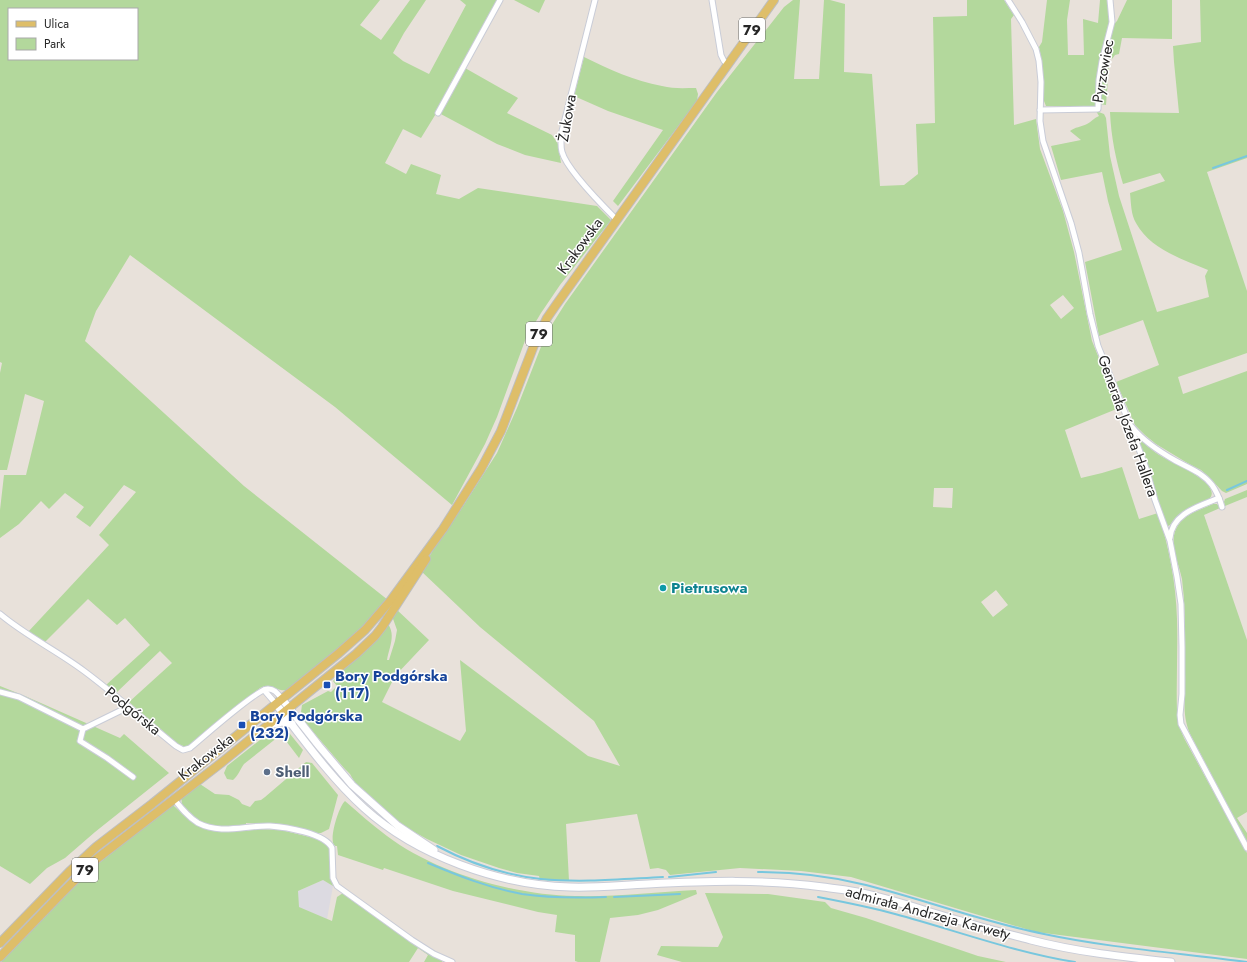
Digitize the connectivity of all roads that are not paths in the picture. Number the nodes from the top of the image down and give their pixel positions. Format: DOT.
graph roads {
  1 [pos="500,0"];
  2 [pos="595,0"];
  3 [pos="712,0"];
  4 [pos="774,0"];
  5 [pos="1008,0"];
  6 [pos="1110,0"];
  7 [pos="728,64"];
  8 [pos="1040,110"];
  9 [pos="438,113"];
  10 [pos="616,219"];
  11 [pos="1130,425"];
  12 [pos="1219,498"];
  13 [pos="1222,507"];
  14 [pos="443,528"];
  15 [pos="1170,541"];
  16 [pos="0,614"];
  17 [pos="0,692"];
  18 [pos="279,701"];
  19 [pos="128,707"];
  20 [pos="286,711"];
  21 [pos="292,724"];
  22 [pos="269,725"];
  23 [pos="83,729"];
  24 [pos="133,777"];
  25 [pos="174,799"];
  26 [pos="1247,848"];
  27 [pos="447,859"];
  28 [pos="0,943"];
  29 [pos="0,957"];
  30 [pos="452,962"];
  31 [pos="1171,962"];
  1 -- 9 [label="street"];
  2 -- 10 [label="street, Żukowa"];
  3 -- 7 [label="street"];
  4 -- 7 [label="main road, Krakowska / 79"];
  5 -- 8 [label="street, Generała Józefa Hallera"];
  6 -- 8 [label="street, Pyrzowiec"];
  7 -- 10 [label="main road, Krakowska / 79"];
  8 -- 11 [label="street, Generała Józefa Hallera"];
  10 -- 14 [label="main road, Krakowska / 79"];
  11 -- 12 [label="street"];
  11 -- 15 [label="street, Generała Józefa Hallera"];
  12 -- 13 [label="street"];
  12 -- 15 [label="street"];
  14 -- 18 [label="main road, Krakowska / 79"];
  14 -- 20 [label="main road, Krakowska / 79"];
  15 -- 26 [label="street, Generała Józefa Hallera"];
  16 -- 19 [label="street, Podgórska"];
  17 -- 23 [label="street"];
  18 -- 19 [label="street, Podgórska"];
  18 -- 20 [label="main road, admirała Andrzeja Karwety"];
  18 -- 28 [label="main road, Krakowska / 79"];
  19 -- 23 [label="street"];
  20 -- 21 [label="main road, admirała Andrzeja Karwety"];
  20 -- 22 [label="main road, Krakowska / 79"];
  20 -- 27 [label="main road, admirała Andrzeja Karwety"];
  21 -- 22 [label="main road"];
  21 -- 27 [label="main road, admirała Andrzeja Karwety"];
  22 -- 25 [label="main road, Krakowska / 79"];
  23 -- 24 [label="street"];
  25 -- 29 [label="main road, Krakowska / 79"];
  25 -- 30 [label="street"];
  27 -- 31 [label="main road, admirała Andrzeja Karwety"];
}
